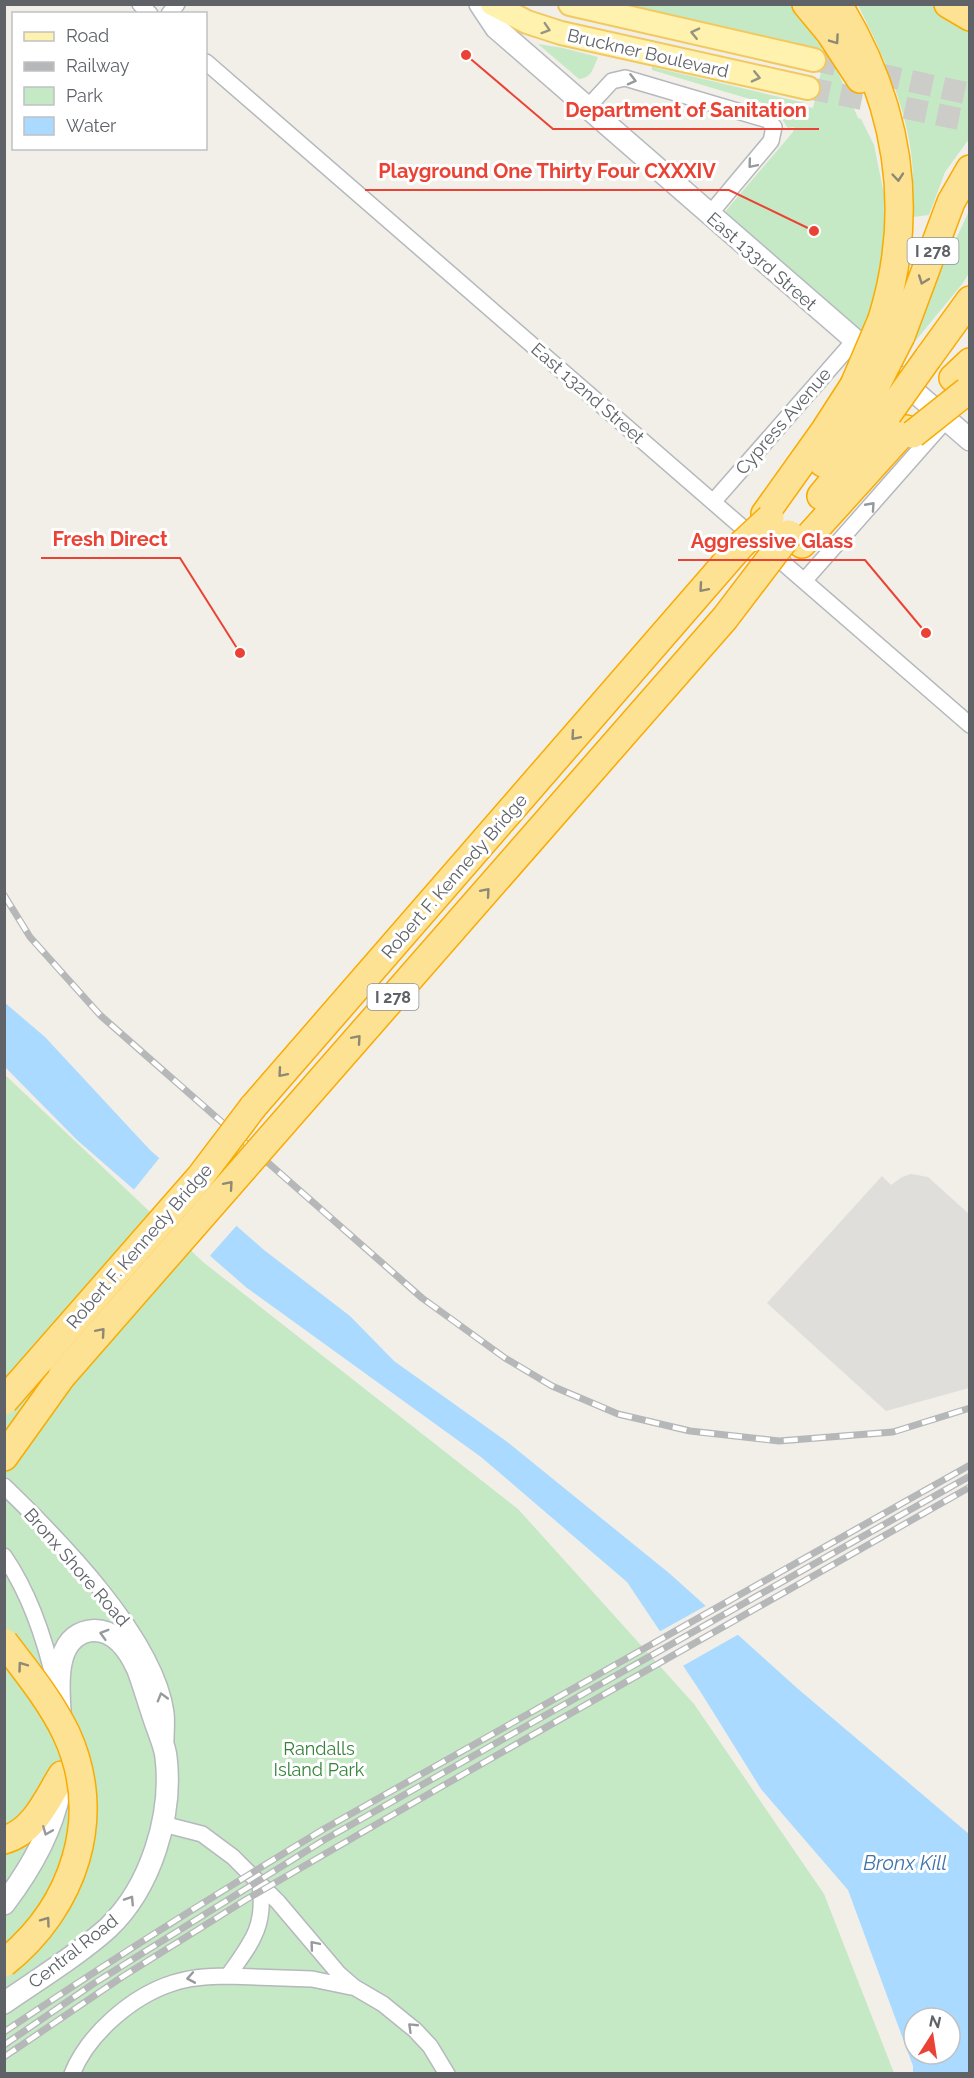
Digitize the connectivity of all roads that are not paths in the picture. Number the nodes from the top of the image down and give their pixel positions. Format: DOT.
graph roads {
  1 [pos="480,4"];
  2 [pos="492,4"];
  3 [pos="570,4"];
  4 [pos="806,4"];
  5 [pos="838,4"];
  6 [pos="948,4"];
  7 [pos="969,17"];
  8 [pos="814,60"];
  9 [pos="207,63"];
  10 [pos="808,88"];
  11 [pos="588,108"];
  12 [pos="894,147"];
  13 [pos="969,169"];
  14 [pos="710,215"];
  15 [pos="969,300"];
  16 [pos="892,328"];
  17 [pos="854,340"];
  18 [pos="965,380"];
  19 [pos="886,412"];
  20 [pos="945,421"];
  21 [pos="969,440"];
  22 [pos="712,502"];
  23 [pos="782,528"];
  24 [pos="804,581"];
  25 [pos="969,725"];
  26 [pos="252,1107"];
  27 [pos="4,1376"];
  28 [pos="62,1376"];
  29 [pos="4,1401"];
  30 [pos="4,1438"];
  31 [pos="4,1457"];
  32 [pos="4,1486"];
  33 [pos="4,1556"];
  34 [pos="4,1642"];
  35 [pos="60,1707"];
  36 [pos="166,1755"];
  37 [pos="62,1775"];
  38 [pos="163,1824"];
  39 [pos="4,1840"];
  40 [pos="260,1885"];
  41 [pos="4,1904"];
  42 [pos="4,1963"];
  43 [pos="228,1976"];
  44 [pos="354,1987"];
  45 [pos="4,2003"];
  46 [pos="72,2073"];
  47 [pos="447,2073"];
  1 -- 11 [label="street, East 133rd Street"];
  2 -- 10 [label="main road, Bruckner Boulevard, one-way"];
  8 -- 3 [label="main road, Bruckner Boulevard, one-way"];
  4 -- 12 [label="highway, one-way"];
  5 -- 12 [label="highway"];
  6 -- 7 [label="highway"];
  9 -- 22 [label="street, East 132nd Street"];
  11 -- 14 [label="street, East 133rd Street"];
  11 -- 14 [label="street, one-way"];
  12 -- 16 [label="highway, one-way"];
  13 -- 16 [label="highway, I 278, one-way"];
  14 -- 17 [label="street, East 133rd Street"];
  15 -- 19 [label="highway, bridge"];
  16 -- 19 [label="highway, bridge"];
  17 -- 20 [label="street, East 133rd Street"];
  17 -- 22 [label="street, Cypress Avenue"];
  18 -- 19 [label="highway"];
  19 -- 23 [label="highway"];
  19 -- 23 [label="highway"];
  19 -- 23 [label="highway"];
  20 -- 21 [label="street, East 133rd Street"];
  24 -- 20 [label="street, one-way"];
  22 -- 24 [label="street, East 132nd Street"];
  23 -- 26 [label="highway, Robert F. Kennedy Bridge / I 278, one-way, bridge"];
  28 -- 23 [label="highway, Robert F. Kennedy Bridge / I 278, one-way, bridge"];
  24 -- 25 [label="street, East 132nd Street"];
  26 -- 27 [label="highway, bridge"];
  26 -- 29 [label="highway, Robert F. Kennedy Bridge / I 278, bridge"];
  28 -- 30 [label="highway, Robert F. Kennedy Bridge / I 278"];
  28 -- 31 [label="highway"];
  36 -- 32 [label="street, Bronx Shore Road, one-way"];
  33 -- 35 [label="street"];
  42 -- 34 [label="highway, one-way, bridge"];
  36 -- 35 [label="street, one-way"];
  35 -- 37 [label="street"];
  36 -- 38 [label="street, Central Road"];
  37 -- 39 [label="highway"];
  37 -- 41 [label="street, one-way"];
  38 -- 40 [label="street"];
  45 -- 38 [label="street, Central Road, one-way"];
  40 -- 43 [label="street"];
  44 -- 40 [label="street, one-way"];
  43 -- 44 [label="street"];
  43 -- 46 [label="street, one-way"];
  47 -- 44 [label="street, one-way"];
}
